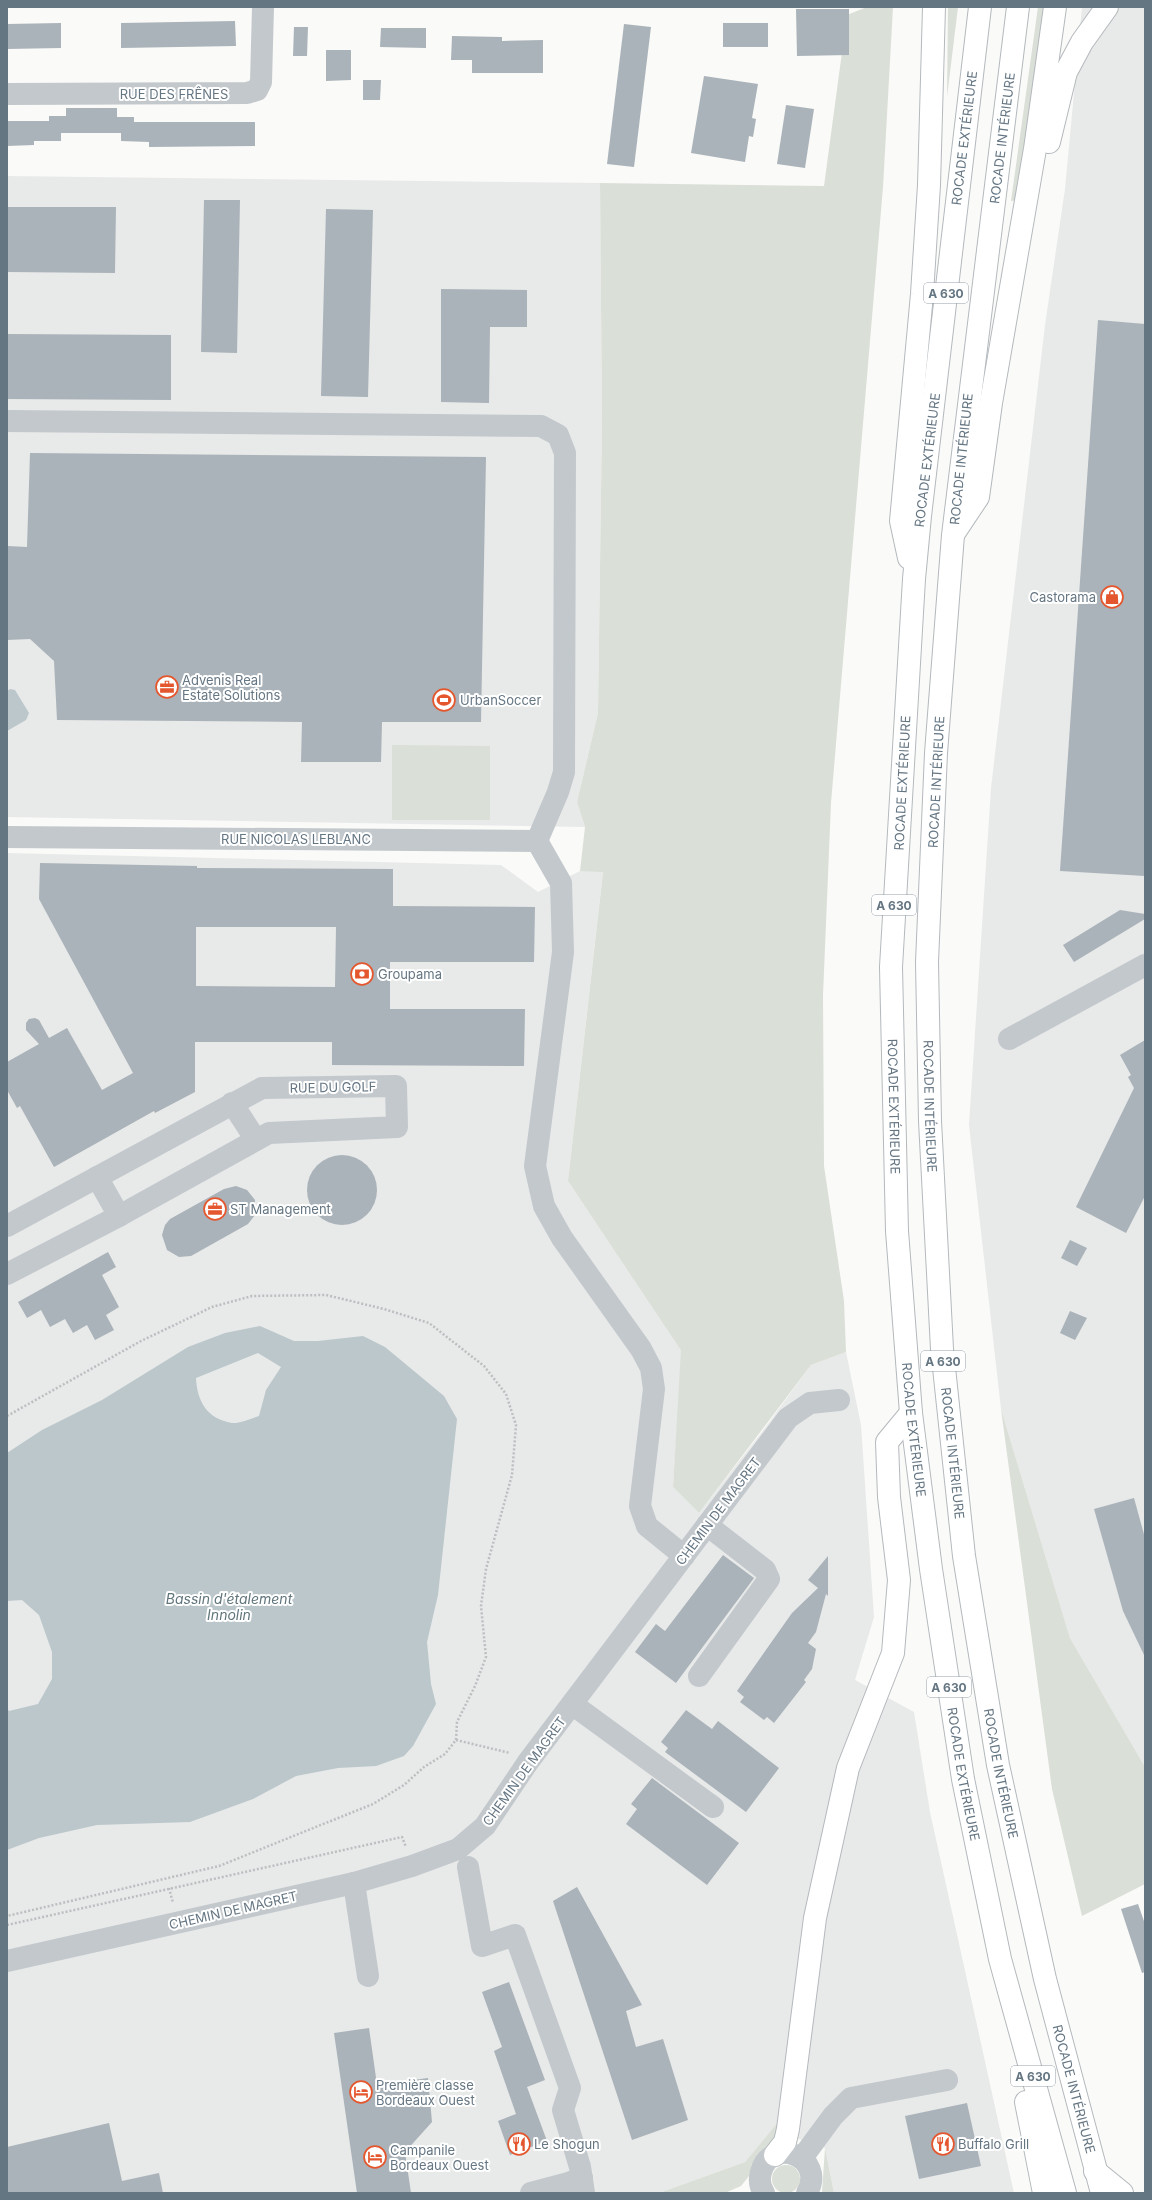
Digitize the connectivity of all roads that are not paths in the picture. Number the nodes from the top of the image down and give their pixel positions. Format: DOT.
graph roads {
  1 [pos="263,7"];
  2 [pos="934,7"];
  3 [pos="980,7"];
  4 [pos="1018,7"];
  5 [pos="1055,7"];
  6 [pos="1107,7"];
  7 [pos="7,94"];
  8 [pos="1009,303"];
  9 [pos="7,421"];
  10 [pos="953,535"];
  11 [pos="914,579"];
  12 [pos="7,837"];
  13 [pos="537,841"];
  14 [pos="1145,965"];
  15 [pos="1009,1039"];
  16 [pos="232,1103"];
  17 [pos="256,1140"];
  18 [pos="97,1177"];
  19 [pos="119,1216"];
  20 [pos="7,1226"];
  21 [pos="7,1274"];
  22 [pos="839,1400"];
  23 [pos="911,1413"];
  24 [pos="707,1525"];
  25 [pos="684,1556"];
  26 [pos="699,1676"];
  27 [pos="572,1704"];
  28 [pos="713,1807"];
  29 [pos="468,1867"];
  30 [pos="354,1883"];
  31 [pos="1000,1959"];
  32 [pos="7,1961"];
  33 [pos="368,1976"];
  34 [pos="947,2080"];
  35 [pos="775,2155"];
  36 [pos="802,2158"];
  37 [pos="1095,2171"];
  38 [pos="583,2185"];
  39 [pos="761,2192"];
  40 [pos="531,2193"];
  41 [pos="807,2193"];
  42 [pos="1044,2193"];
  43 [pos="1065,2193"];
  44 [pos="1102,2193"];
  45 [pos="1122,2193"];
  1 -- 7 [label="street, RUE DES FRÊNES"];
  2 -- 11 [label="highway"];
  3 -- 11 [label="highway, ROCADE EXTÉRIEURE / A 630"];
  4 -- 10 [label="highway, ROCADE INTÉRIEURE / A 630"];
  5 -- 8 [label="highway"];
  6 -- 8 [label="highway"];
  8 -- 10 [label="highway"];
  9 -- 13 [label="street"];
  10 -- 37 [label="highway, ROCADE INTÉRIEURE / A 630"];
  11 -- 23 [label="highway, ROCADE EXTÉRIEURE / A 630"];
  12 -- 13 [label="street, RUE NICOLAS LEBLANC"];
  13 -- 25 [label="street"];
  14 -- 15 [label="street"];
  16 -- 17 [label="street"];
  16 -- 17 [label="street, RUE DU GOLF"];
  16 -- 18 [label="street, RUE DU GOLF"];
  17 -- 19 [label="street"];
  18 -- 19 [label="street"];
  18 -- 20 [label="street, RUE DU GOLF"];
  19 -- 21 [label="street"];
  22 -- 24 [label="street, CHEMIN DE MAGRET"];
  23 -- 31 [label="highway, ROCADE EXTÉRIEURE / A 630"];
  23 -- 35 [label="highway"];
  24 -- 25 [label="street, CHEMIN DE MAGRET"];
  24 -- 26 [label="street"];
  25 -- 27 [label="street, CHEMIN DE MAGRET"];
  27 -- 28 [label="street"];
  27 -- 30 [label="street, CHEMIN DE MAGRET"];
  29 -- 38 [label="street"];
  30 -- 32 [label="street, CHEMIN DE MAGRET"];
  30 -- 33 [label="street"];
  31 -- 42 [label="highway"];
  31 -- 43 [label="highway, ROCADE EXTÉRIEURE / A 630"];
  34 -- 36 [label="street"];
  35 -- 36 [label="street"];
  35 -- 39 [label="street"];
  36 -- 41 [label="street"];
  37 -- 44 [label="highway, ROCADE INTÉRIEURE / A 630"];
  37 -- 45 [label="highway"];
  38 -- 40 [label="street"];
}
